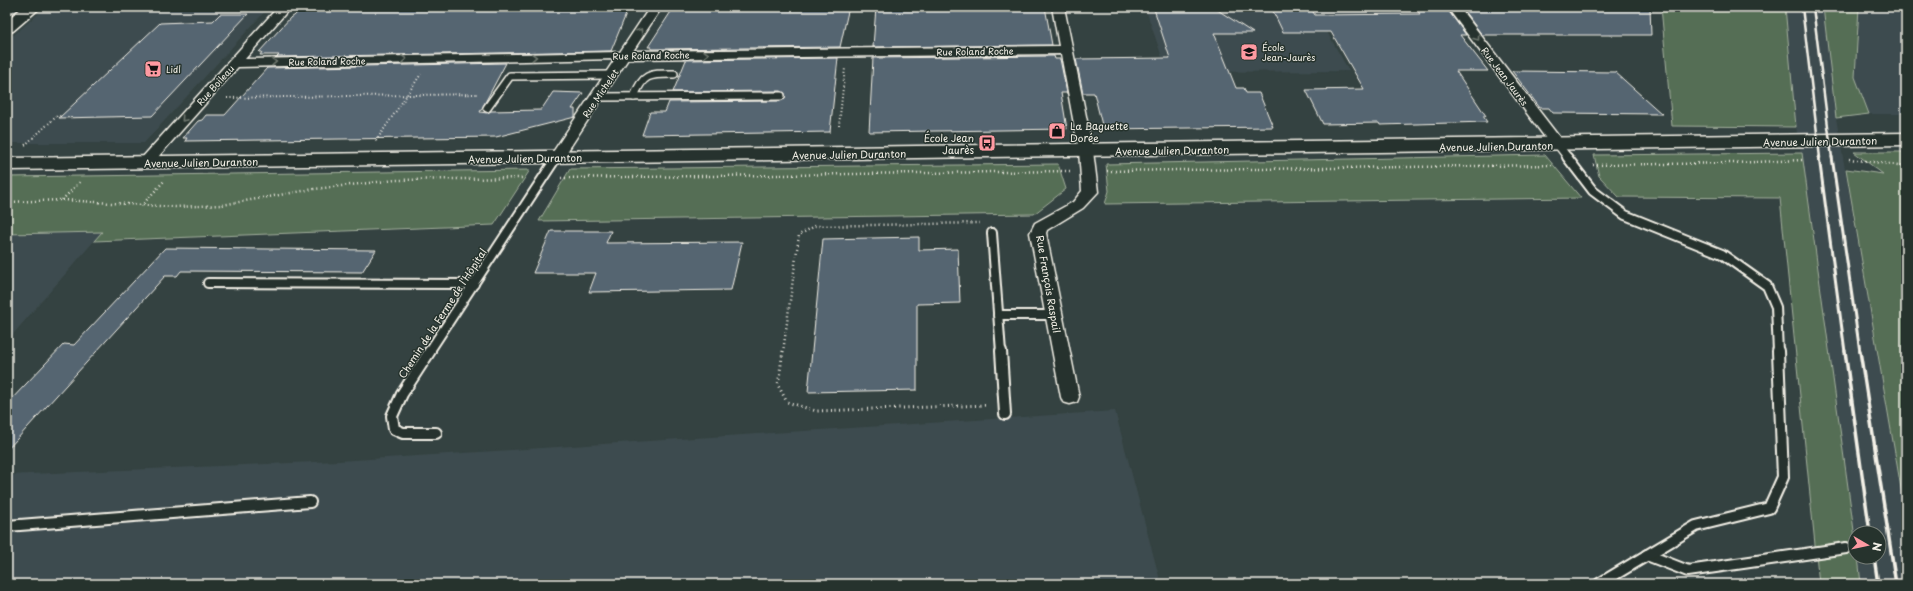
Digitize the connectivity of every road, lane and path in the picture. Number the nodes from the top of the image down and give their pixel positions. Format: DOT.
graph roads {
  1 [pos="33,7"];
  2 [pos="285,7"];
  3 [pos="656,7"];
  4 [pos="1058,7"];
  5 [pos="1453,7"];
  6 [pos="7,28"];
  7 [pos="1067,50"];
  8 [pos="846,53"];
  9 [pos="625,55"];
  10 [pos="431,59"];
  11 [pos="235,63"];
  12 [pos="674,74"];
  13 [pos="611,75"];
  14 [pos="497,94"];
  15 [pos="407,95"];
  16 [pos="781,96"];
  17 [pos="596,97"];
  18 [pos="634,97"];
  19 [pos="202,98"];
  20 [pos="487,108"];
  21 [pos="61,116"];
  22 [pos="839,126"];
  23 [pos="1906,140"];
  24 [pos="374,145"];
  25 [pos="1558,145"];
  26 [pos="24,146"];
  27 [pos="1086,151"];
  28 [pos="556,158"];
  29 [pos="1843,159"];
  30 [pos="1807,160"];
  31 [pos="145,163"];
  32 [pos="7,164"];
  33 [pos="1572,165"];
  34 [pos="1906,166"];
  35 [pos="1088,171"];
  36 [pos="545,178"];
  37 [pos="7,202"];
  38 [pos="992,233"];
  39 [pos="208,283"];
  40 [pos="474,284"];
  41 [pos="998,315"];
  42 [pos="1054,315"];
  43 [pos="1070,397"];
  44 [pos="1005,409"];
  45 [pos="436,433"];
  46 [pos="310,502"];
  47 [pos="7,526"];
  48 [pos="1846,548"];
  49 [pos="1647,556"];
  50 [pos="1599,584"];
  1 -- 6 [label="main road"];
  2 -- 11 [label="street, Rue Boileau"];
  9 -- 3 [label="street, Rue Michelet, one-way"];
  4 -- 7 [label="street, Rue François Raspail"];
  5 -- 25 [label="street, Rue Jean Jaurès, one-way"];
  7 -- 8 [label="street, Rue Roland Roche"];
  7 -- 27 [label="street, Rue François Raspail"];
  9 -- 8 [label="street, Rue Roland Roche, one-way"];
  8 -- 22 [label="path"];
  10 -- 9 [label="street, Rue Roland Roche, one-way"];
  9 -- 13 [label="street, Rue Michelet"];
  11 -- 10 [label="street, Rue Roland Roche, one-way"];
  10 -- 15 [label="path"];
  11 -- 19 [label="street, Rue Boileau"];
  12 -- 18 [label="lane"];
  13 -- 14 [label="lane"];
  13 -- 17 [label="street, Rue Michelet"];
  14 -- 15 [label="path"];
  14 -- 20 [label="lane"];
  15 -- 19 [label="path"];
  15 -- 24 [label="path"];
  16 -- 18 [label="lane"];
  17 -- 18 [label="lane"];
  17 -- 28 [label="street, Rue Michelet"];
  19 -- 31 [label="street, Rue Boileau, one-way"];
  21 -- 26 [label="path"];
  23 -- 25 [label="main road, Avenue Julien Duranton"];
  25 -- 27 [label="main road, Avenue Julien Duranton"];
  25 -- 33 [label="lane"];
  27 -- 28 [label="main road, Avenue Julien Duranton"];
  27 -- 35 [label="street, Rue François Raspail"];
  28 -- 31 [label="main road, Avenue Julien Duranton"];
  28 -- 36 [label="lane, Chemin de la Ferme de l'Hôpital"];
  29 -- 34 [label="path"];
  30 -- 33 [label="path"];
  31 -- 32 [label="main road, Avenue Julien Duranton"];
  33 -- 35 [label="path"];
  33 -- 49 [label="lane"];
  35 -- 36 [label="path"];
  35 -- 42 [label="street, Rue François Raspail"];
  36 -- 37 [label="path"];
  36 -- 40 [label="lane, Chemin de la Ferme de l'Hôpital"];
  38 -- 41 [label="lane"];
  38 -- 44 [label="path"];
  39 -- 40 [label="lane"];
  40 -- 45 [label="lane, Chemin de la Ferme de l'Hôpital"];
  41 -- 42 [label="lane"];
  41 -- 44 [label="lane"];
  42 -- 43 [label="street, Rue François Raspail"];
  46 -- 47 [label="lane"];
  48 -- 49 [label="lane"];
  49 -- 50 [label="lane"];
}
